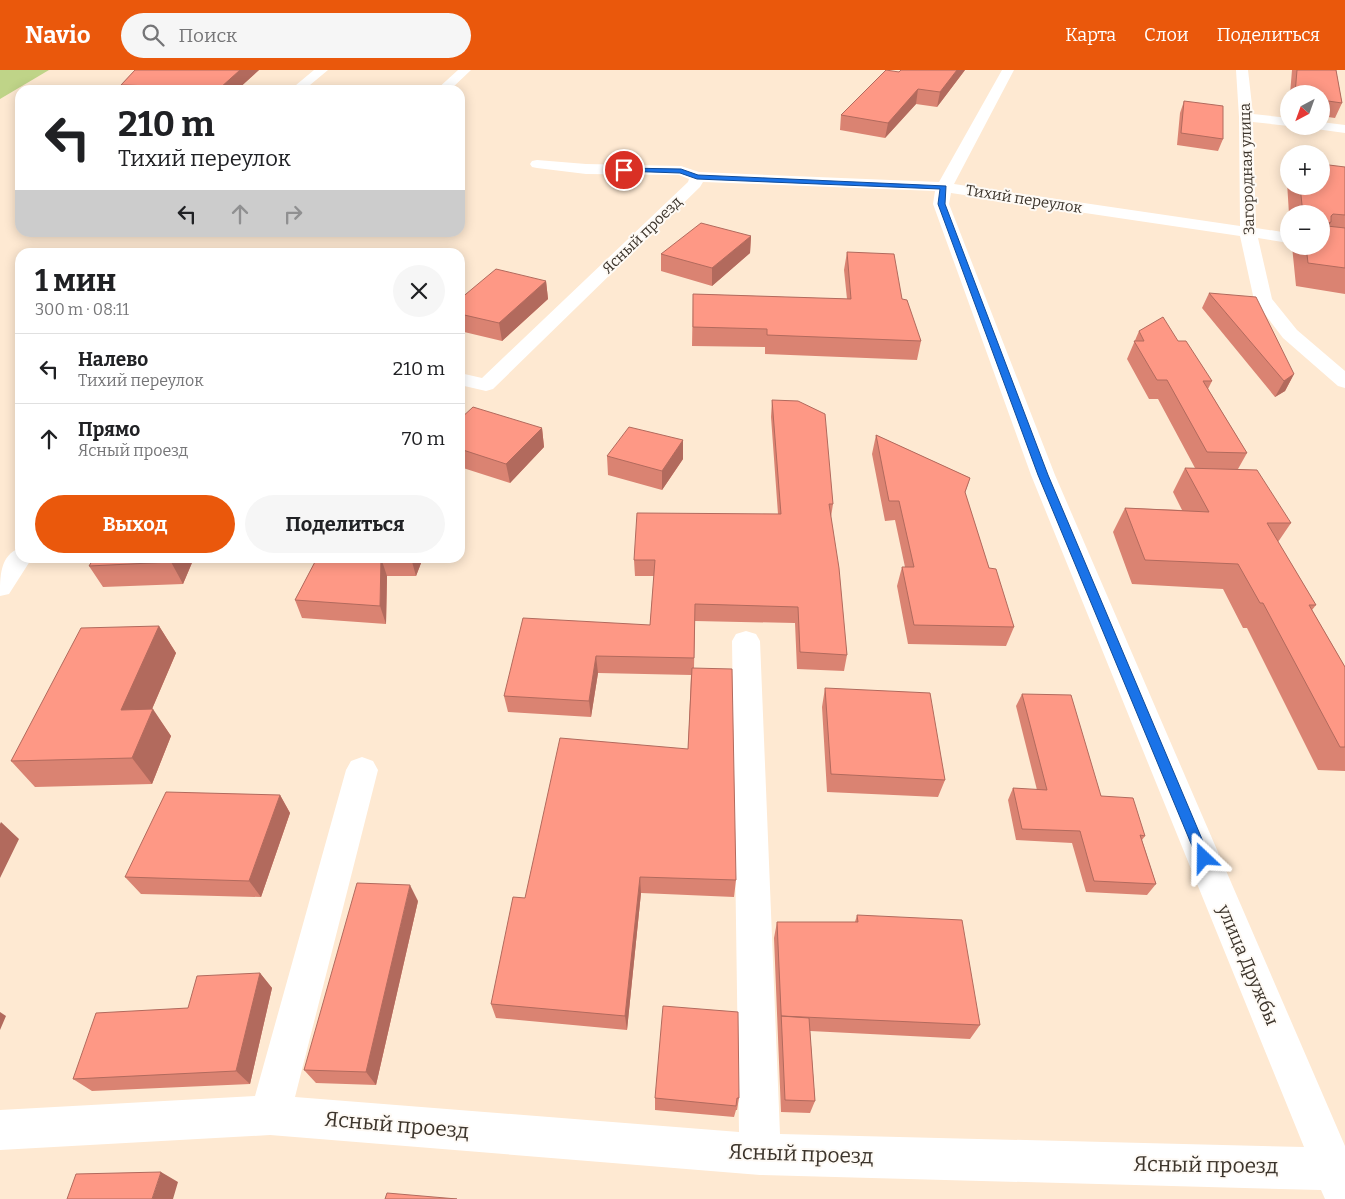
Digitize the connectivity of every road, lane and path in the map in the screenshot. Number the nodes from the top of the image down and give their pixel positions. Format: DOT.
graph roads {
  1 [pos="322,70"];
  2 [pos="465,70"];
  3 [pos="1008,70"];
  4 [pos="1242,70"];
  5 [pos="302,85"];
  6 [pos="447,85"];
  7 [pos="1246,117"];
  8 [pos="1280,121"];
  9 [pos="1330,127"];
  10 [pos="1345,129"];
  11 [pos="538,164"];
  12 [pos="697,177"];
  13 [pos="944,187"];
  14 [pos="1248,232"];
  15 [pos="1280,237"];
  16 [pos="465,380"];
  17 [pos="1345,382"];
  18 [pos="16,563"];
  19 [pos="0,586"];
  20 [pos="746,641"];
  21 [pos="362,770"];
  22 [pos="270,1114"];
  23 [pos="0,1130"];
  24 [pos="760,1154"];
  25 [pos="1339,1182"];
  1 -- 5 [label="street"];
  2 -- 6 [label="street"];
  3 -- 13 [label="street, улица Дружбы"];
  4 -- 7 [label="street, Загородная улица"];
  7 -- 8 [label="street"];
  7 -- 14 [label="street, Загородная улица"];
  9 -- 10 [label="street"];
  11 -- 12 [label="street, Ясный проезд"];
  12 -- 13 [label="street, Тихий переулок"];
  12 -- 16 [label="street, Ясный проезд"];
  13 -- 14 [label="street, Тихий переулок"];
  13 -- 25 [label="street, улица Дружбы"];
  14 -- 15 [label="street, Тихий переулок"];
  14 -- 17 [label="street, Загородная улица"];
  18 -- 19 [label="street"];
  20 -- 24 [label="street"];
  21 -- 22 [label="street"];
  22 -- 23 [label="street, Ясный проезд"];
  22 -- 24 [label="street, Ясный проезд"];
  24 -- 25 [label="street, Ясный проезд"];
}
